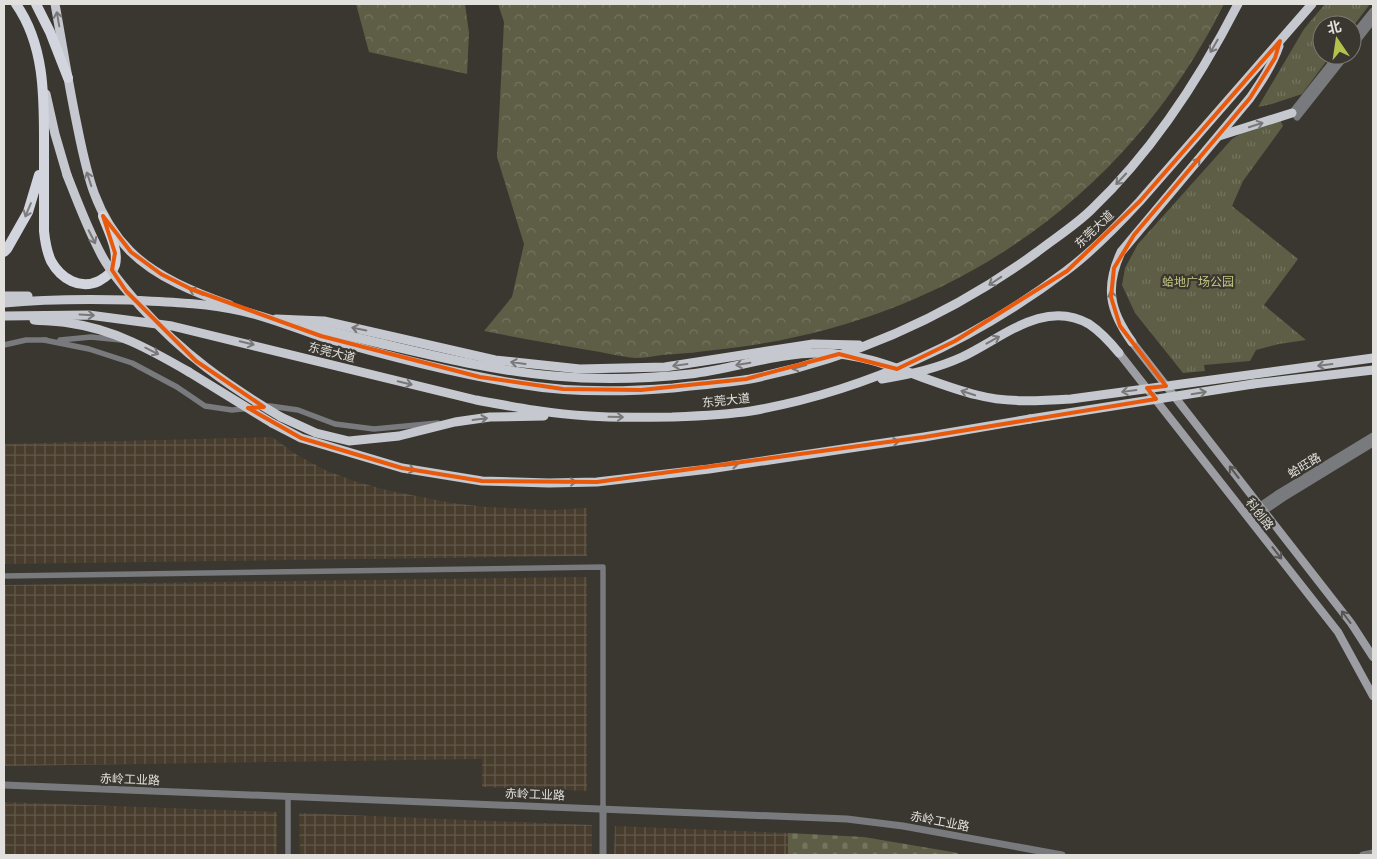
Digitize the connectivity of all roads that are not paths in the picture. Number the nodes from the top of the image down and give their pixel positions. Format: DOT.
graph roads {
  1 [pos="16,4"];
  2 [pos="36,4"];
  3 [pos="55,4"];
  4 [pos="1238,4"];
  5 [pos="1312,4"];
  6 [pos="1373,11"];
  7 [pos="1373,20"];
  8 [pos="1362,25"];
  9 [pos="1362,34"];
  10 [pos="1280,41"];
  11 [pos="1331,65"];
  12 [pos="1338,65"];
  13 [pos="41,72"];
  14 [pos="68,78"];
  15 [pos="1295,115"];
  16 [pos="1219,136"];
  17 [pos="44,146"];
  18 [pos="103,216"];
  19 [pos="4,252"];
  20 [pos="4,296"];
  21 [pos="88,299"];
  22 [pos="4,303"];
  23 [pos="258,316"];
  24 [pos="4,317"];
  25 [pos="272,319"];
  26 [pos="44,340"];
  27 [pos="130,340"];
  28 [pos="1132,342"];
  29 [pos="4,345"];
  30 [pos="866,345"];
  31 [pos="1119,353"];
  32 [pos="1373,358"];
  33 [pos="1373,370"];
  34 [pos="864,381"];
  35 [pos="591,416"];
  36 [pos="455,422"];
  37 [pos="316,433"];
  38 [pos="1373,436"];
  39 [pos="1373,443"];
  40 [pos="361,456"];
  41 [pos="1262,508"];
  42 [pos="1249,518"];
  43 [pos="4,576"];
  44 [pos="1373,657"];
  45 [pos="1373,696"];
  46 [pos="4,785"];
  47 [pos="288,796"];
  48 [pos="603,808"];
  49 [pos="1373,853"];
  50 [pos="288,855"];
  51 [pos="603,855"];
  52 [pos="1062,855"];
  53 [pos="1363,855"];
  1 -- 13 [label="highway"];
  2 -- 14 [label="highway"];
  14 -- 3 [label="highway, one-way"];
  4 -- 30 [label="highway, 东莞大道, one-way"];
  5 -- 10 [label="highway, 东莞大道"];
  6 -- 8 [label="street"];
  7 -- 9 [label="street"];
  10 -- 16 [label="highway"];
  10 -- 34 [label="highway, 东莞大道"];
  11 -- 15 [label="street"];
  12 -- 15 [label="street"];
  13 -- 17 [label="highway"];
  13 -- 37 [label="highway, one-way, bridge"];
  18 -- 14 [label="highway, one-way"];
  16 -- 15 [label="highway, one-way"];
  28 -- 16 [label="highway, one-way"];
  17 -- 18 [label="highway"];
  17 -- 19 [label="highway, one-way"];
  23 -- 18 [label="highway, one-way"];
  20 -- 21 [label="highway"];
  21 -- 22 [label="highway, 东莞大道"];
  21 -- 23 [label="highway, 东莞大道"];
  23 -- 25 [label="highway, 东莞大道"];
  24 -- 27 [label="highway"];
  24 -- 35 [label="highway, 东莞大道, one-way"];
  30 -- 25 [label="highway, one-way"];
  30 -- 25 [label="highway, 东莞大道, one-way"];
  32 -- 25 [label="highway, one-way, bridge"];
  26 -- 27 [label="street"];
  26 -- 29 [label="street"];
  26 -- 36 [label="street"];
  27 -- 40 [label="highway, one-way, bridge"];
  41 -- 28 [label="main road, 科创路, one-way"];
  34 -- 31 [label="highway, one-way"];
  31 -- 42 [label="main road, 科创路"];
  40 -- 33 [label="highway, one-way, bridge"];
  35 -- 34 [label="highway, 东莞大道, one-way"];
  36 -- 35 [label="highway, one-way"];
  36 -- 37 [label="highway"];
  37 -- 40 [label="highway"];
  38 -- 41 [label="street, 蛤旺路"];
  39 -- 41 [label="street, 蛤旺路"];
  41 -- 42 [label="street, 蛤旺路"];
  44 -- 41 [label="main road, 科创路, one-way"];
  42 -- 45 [label="main road, 科创路, one-way"];
  43 -- 48 [label="street"];
  46 -- 47 [label="street, 赤岭工业路"];
  47 -- 48 [label="street, 赤岭工业路"];
  47 -- 50 [label="street"];
  48 -- 51 [label="street"];
  48 -- 52 [label="street, 赤岭工业路"];
  49 -- 53 [label="street"];
}
